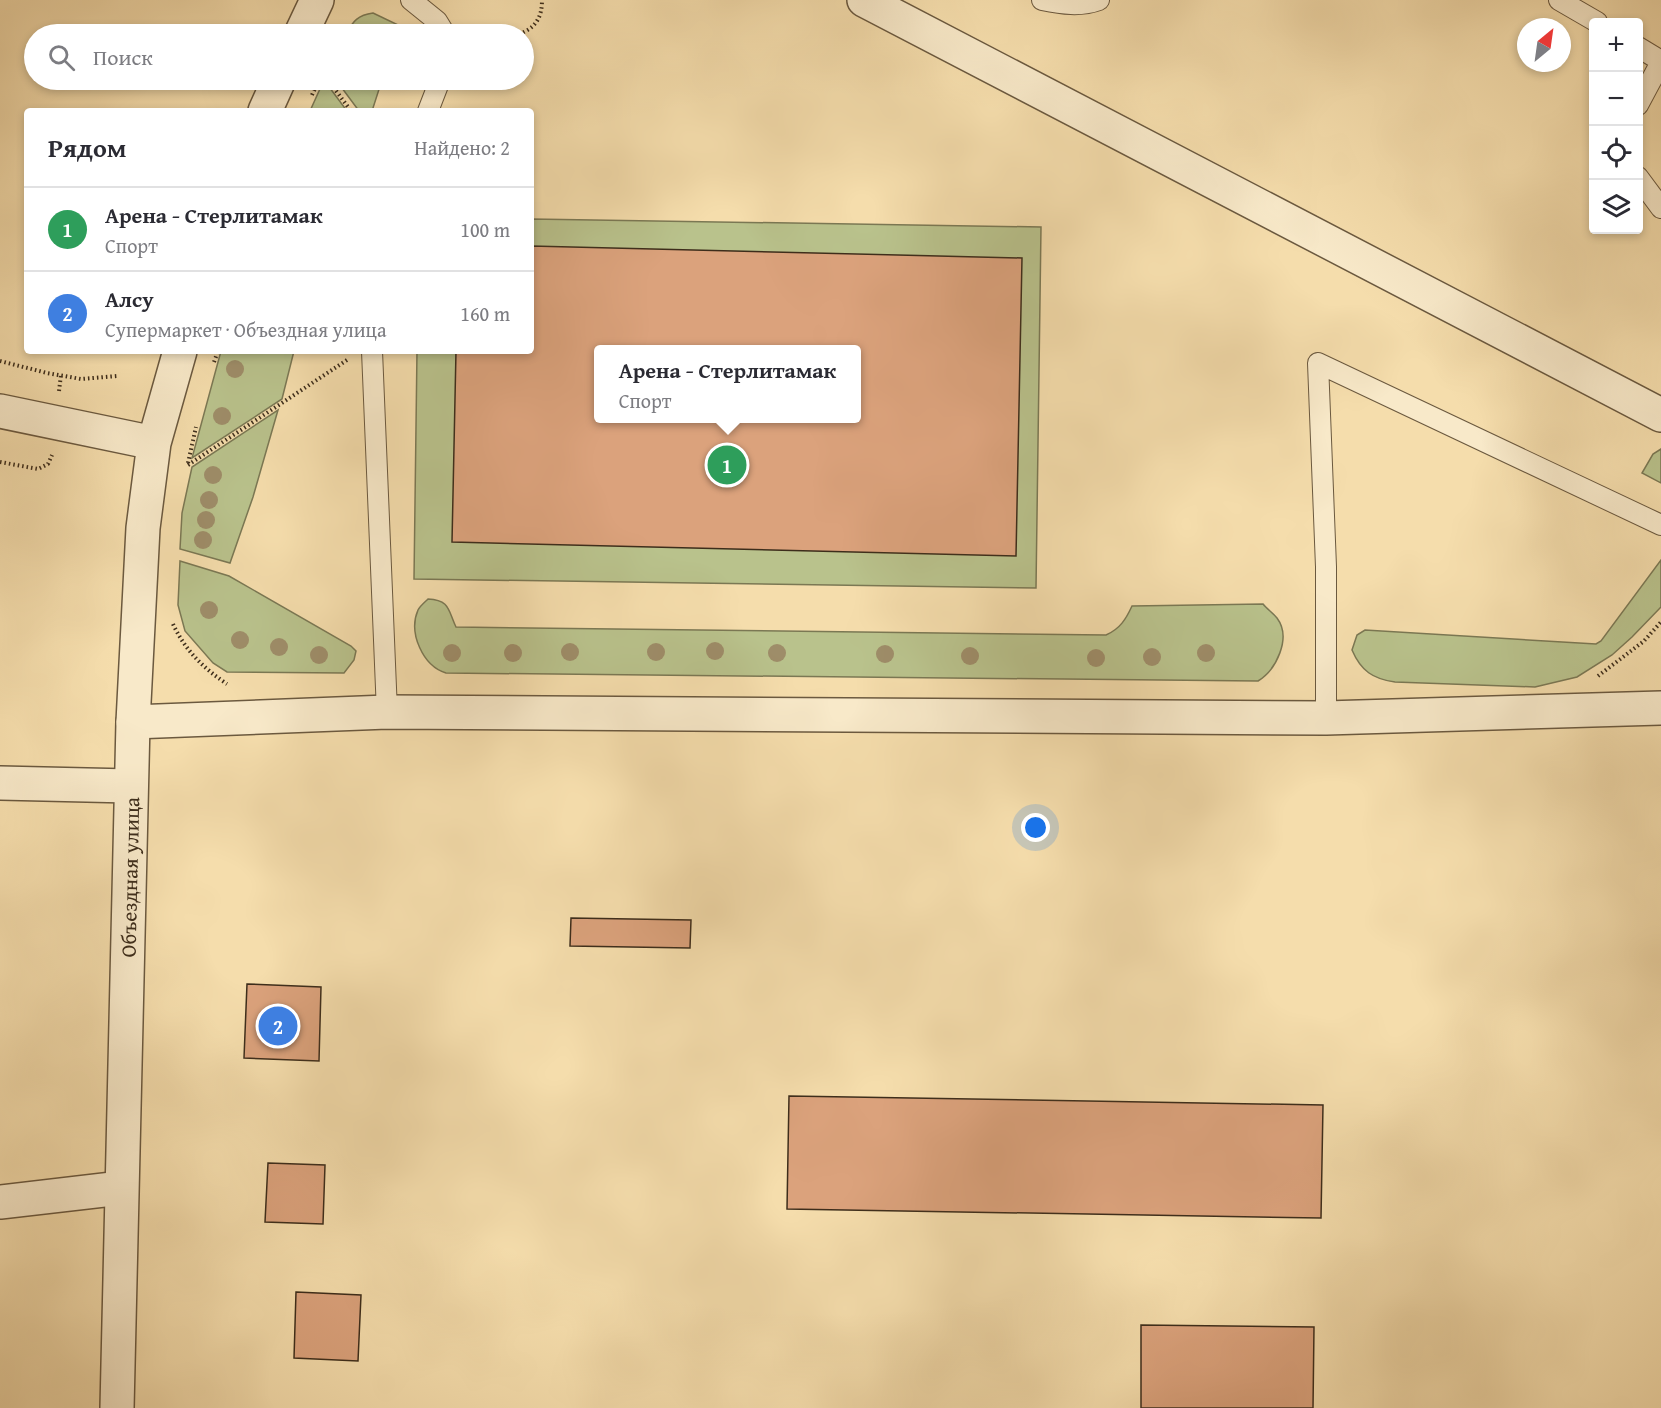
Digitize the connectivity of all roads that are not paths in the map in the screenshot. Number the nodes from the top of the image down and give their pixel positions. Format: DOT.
graph roads {
  1 [pos="317,0"];
  2 [pos="411,0"];
  3 [pos="864,0"];
  4 [pos="1042,0"];
  5 [pos="1099,0"];
  6 [pos="1559,0"];
  7 [pos="1590,18"];
  8 [pos="306,24"];
  9 [pos="439,24"];
  10 [pos="1643,50"];
  11 [pos="1661,62"];
  12 [pos="274,90"];
  13 [pos="436,90"];
  14 [pos="1643,96"];
  15 [pos="266,108"];
  16 [pos="429,108"];
  17 [pos="1640,180"];
  18 [pos="1661,208"];
  19 [pos="179,354"];
  20 [pos="372,354"];
  21 [pos="0,411"];
  22 [pos="1661,415"];
  23 [pos="154,442"];
  24 [pos="1661,525"];
  25 [pos="1661,708"];
  26 [pos="387,712"];
  27 [pos="1326,718"];
  28 [pos="133,722"];
  29 [pos="0,783"];
  30 [pos="130,786"];
  31 [pos="121,1188"];
  32 [pos="0,1202"];
  33 [pos="117,1408"];
  1 -- 8 [label="street"];
  2 -- 9 [label="lane"];
  3 -- 22 [label="street"];
  4 -- 5 [label="lane"];
  6 -- 7 [label="lane"];
  10 -- 11 [label="lane"];
  11 -- 14 [label="lane"];
  12 -- 15 [label="street"];
  13 -- 16 [label="lane"];
  17 -- 18 [label="lane"];
  19 -- 23 [label="street, Объездная улица"];
  20 -- 26 [label="lane"];
  21 -- 23 [label="street"];
  23 -- 28 [label="street, Объездная улица"];
  24 -- 27 [label="lane"];
  25 -- 27 [label="street"];
  26 -- 27 [label="street"];
  26 -- 28 [label="street"];
  28 -- 30 [label="street, Объездная улица"];
  29 -- 30 [label="street"];
  30 -- 31 [label="street, Объездная улица"];
  31 -- 32 [label="street"];
  31 -- 33 [label="street, Объездная улица"];
}
